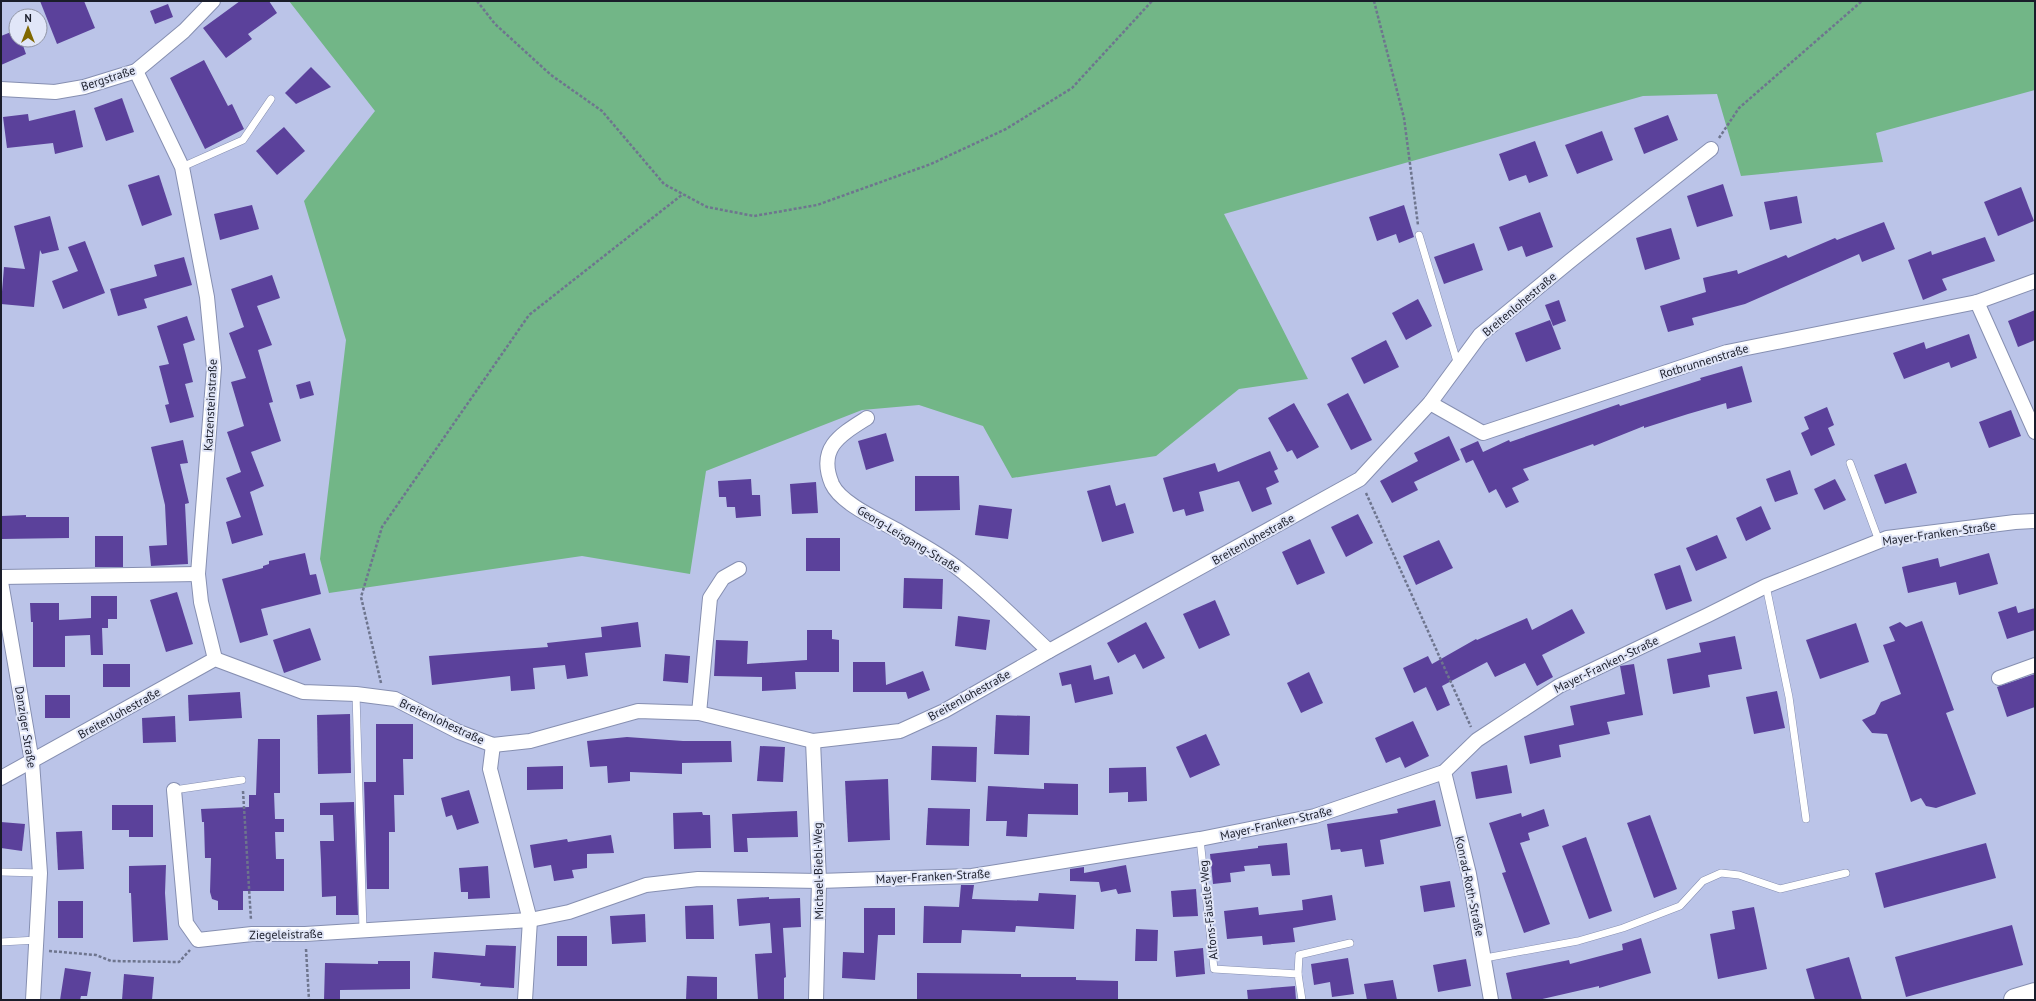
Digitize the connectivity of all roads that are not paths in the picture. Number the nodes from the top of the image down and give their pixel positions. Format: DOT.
graph roads {
  1 [pos="213,1"];
  2 [pos="136,71"];
  3 [pos="1,89"];
  4 [pos="270,99"];
  5 [pos="1711,149"];
  6 [pos="182,167"];
  7 [pos="1419,235"];
  8 [pos="2035,281"];
  9 [pos="1977,302"];
  10 [pos="1458,365"];
  11 [pos="1430,403"];
  12 [pos="867,418"];
  13 [pos="2035,432"];
  14 [pos="1850,463"];
  15 [pos="2035,521"];
  16 [pos="1879,541"];
  17 [pos="739,569"];
  18 [pos="198,574"];
  19 [pos="1,577"];
  20 [pos="1,582"];
  21 [pos="1766,586"];
  22 [pos="1049,651"];
  23 [pos="215,659"];
  24 [pos="2035,665"];
  25 [pos="1999,678"];
  26 [pos="356,694"];
  27 [pos="699,713"];
  28 [pos="813,741"];
  29 [pos="494,745"];
  30 [pos="32,762"];
  31 [pos="1444,772"];
  32 [pos="1,778"];
  33 [pos="242,780"];
  34 [pos="174,790"];
  35 [pos="1806,819"];
  36 [pos="1200,839"];
  37 [pos="1,872"];
  38 [pos="40,873"];
  39 [pos="1846,873"];
  40 [pos="819,882"];
  41 [pos="530,920"];
  42 [pos="363,930"];
  43 [pos="1,942"];
  44 [pos="1350,943"];
  45 [pos="37,946"];
  46 [pos="1485,958"];
  47 [pos="1298,974"];
  48 [pos="2035,994"];
  49 [pos="33,1000"];
  50 [pos="525,1000"];
  51 [pos="816,1000"];
  52 [pos="1302,1000"];
  53 [pos="1491,1000"];
  54 [pos="2015,1000"];
  1 -- 2 [label="street, Bergstraße"];
  2 -- 3 [label="street, Bergstraße"];
  2 -- 6 [label="street, Katzensteinstraße"];
  4 -- 6 [label="lane"];
  5 -- 10 [label="street, Breitenlohestraße"];
  6 -- 18 [label="street, Katzensteinstraße"];
  7 -- 10 [label="lane"];
  8 -- 9 [label="street, Rotbrunnenstraße"];
  9 -- 11 [label="street, Rotbrunnenstraße"];
  9 -- 13 [label="street"];
  10 -- 11 [label="street, Breitenlohestraße"];
  11 -- 22 [label="street, Breitenlohestraße"];
  12 -- 22 [label="street, Georg-Leisgang-Straße"];
  14 -- 16 [label="lane"];
  15 -- 16 [label="street, Mayer-Franken-Straße"];
  16 -- 21 [label="street, Mayer-Franken-Straße"];
  17 -- 27 [label="street"];
  18 -- 19 [label="street"];
  18 -- 23 [label="street, Katzensteinstraße"];
  20 -- 30 [label="street, Danziger Straße"];
  21 -- 31 [label="street, Mayer-Franken-Straße"];
  21 -- 35 [label="lane"];
  22 -- 28 [label="street, Breitenlohestraße"];
  23 -- 26 [label="street, Breitenlohestraße"];
  23 -- 30 [label="street, Breitenlohestraße"];
  24 -- 25 [label="street"];
  26 -- 29 [label="street, Breitenlohestraße"];
  26 -- 42 [label="lane"];
  27 -- 28 [label="street, Breitenlohestraße"];
  27 -- 29 [label="street, Breitenlohestraße"];
  28 -- 40 [label="street, Michael-Biebl-Weg"];
  29 -- 41 [label="street"];
  30 -- 32 [label="street, Breitenlohestraße"];
  30 -- 38 [label="street, Danziger Straße"];
  31 -- 36 [label="street, Mayer-Franken-Straße"];
  31 -- 46 [label="street, Konrad-Roth-Straße"];
  33 -- 34 [label="lane"];
  34 -- 42 [label="street, Ziegeleistraße"];
  36 -- 40 [label="street, Mayer-Franken-Straße"];
  36 -- 47 [label="lane, Alfons-Fäustle-Weg"];
  37 -- 38 [label="lane"];
  38 -- 45 [label="street, Danziger Straße"];
  39 -- 46 [label="lane"];
  40 -- 41 [label="street, Mayer-Franken-Straße"];
  40 -- 51 [label="street, Michael-Biebl-Weg"];
  41 -- 42 [label="street, Ziegeleistraße"];
  41 -- 50 [label="street"];
  43 -- 45 [label="lane"];
  44 -- 47 [label="lane"];
  45 -- 49 [label="street, Danziger Straße"];
  46 -- 53 [label="street, Konrad-Roth-Straße"];
  47 -- 52 [label="lane"];
  48 -- 54 [label="main road"];
}
